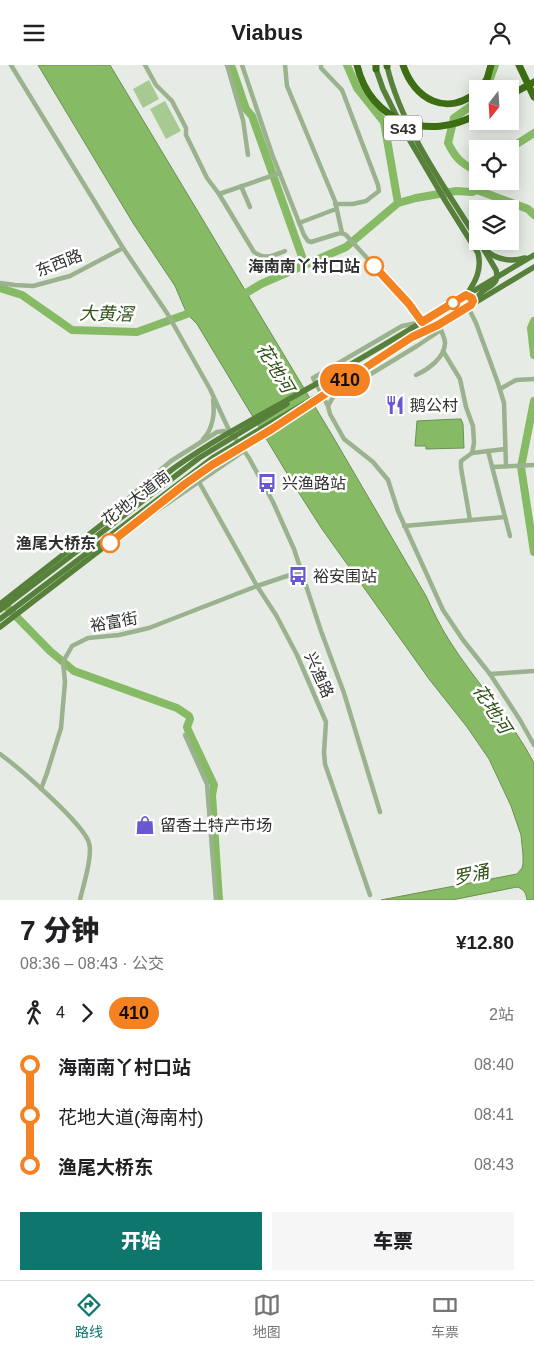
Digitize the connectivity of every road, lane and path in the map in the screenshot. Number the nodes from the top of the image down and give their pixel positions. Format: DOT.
graph roads {
  1 [pos="11,65"];
  2 [pos="145,65"];
  3 [pos="227,65"];
  4 [pos="242,65"];
  5 [pos="285,65"];
  6 [pos="321,65"];
  7 [pos="357,65"];
  8 [pos="387,65"];
  9 [pos="403,65"];
  10 [pos="491,65"];
  11 [pos="376,67"];
  12 [pos="520,67"];
  13 [pos="486,80"];
  14 [pos="534,82"];
  15 [pos="519,90"];
  16 [pos="469,97"];
  17 [pos="534,97"];
  18 [pos="469,118"];
  19 [pos="248,155"];
  20 [pos="275,174"];
  21 [pos="439,184"];
  22 [pos="241,186"];
  23 [pos="219,194"];
  24 [pos="449,201"];
  25 [pos="250,207"];
  26 [pos="336,207"];
  27 [pos="299,223"];
  28 [pos="469,228"];
  29 [pos="344,234"];
  30 [pos="123,248"];
  31 [pos="484,250"];
  32 [pos="486,250"];
  33 [pos="285,251"];
  34 [pos="533,255"];
  35 [pos="534,267"];
  36 [pos="497,277"];
  37 [pos="0,283"];
  38 [pos="466,295"];
  39 [pos="469,306"];
  40 [pos="422,322"];
  41 [pos="440,327"];
  42 [pos="443,351"];
  43 [pos="416,375"];
  44 [pos="325,379"];
  45 [pos="532,379"];
  46 [pos="210,389"];
  47 [pos="330,389"];
  48 [pos="500,389"];
  49 [pos="328,406"];
  50 [pos="232,435"];
  51 [pos="198,444"];
  52 [pos="505,449"];
  53 [pos="244,451"];
  54 [pos="488,451"];
  55 [pos="472,453"];
  56 [pos="534,465"];
  57 [pos="506,466"];
  58 [pos="492,467"];
  59 [pos="199,482"];
  60 [pos="505,517"];
  61 [pos="470,520"];
  62 [pos="107,521"];
  63 [pos="404,526"];
  64 [pos="119,536"];
  65 [pos="510,536"];
  66 [pos="302,571"];
  67 [pos="257,586"];
  68 [pos="0,604"];
  69 [pos="0,609"];
  70 [pos="1,623"];
  71 [pos="534,671"];
  72 [pos="490,674"];
  73 [pos="184,735"];
  74 [pos="534,745"];
  75 [pos="0,754"];
  76 [pos="41,789"];
  77 [pos="380,812"];
  78 [pos="370,895"];
  79 [pos="80,900"];
  80 [pos="216,900"];
  1 -- 30 [label="street"];
  2 -- 23 [label="street"];
  3 -- 19 [label="street"];
  4 -- 20 [label="street"];
  5 -- 26 [label="street"];
  6 -- 26 [label="street"];
  7 -- 18 [label="highway"];
  8 -- 21 [label="main road, S43"];
  9 -- 16 [label="highway"];
  10 -- 13 [label="highway"];
  11 -- 21 [label="main road, S43"];
  12 -- 17 [label="highway"];
  14 -- 15 [label="highway"];
  20 -- 22 [label="street"];
  20 -- 27 [label="street"];
  21 -- 24 [label="main road, S43"];
  22 -- 23 [label="street"];
  22 -- 25 [label="street"];
  23 -- 33 [label="street"];
  24 -- 28 [label="main road, S43"];
  24 -- 38 [label="main road, S43"];
  26 -- 27 [label="street"];
  26 -- 29 [label="street"];
  27 -- 29 [label="street"];
  29 -- 40 [label="street"];
  30 -- 37 [label="street, 东西路"];
  30 -- 46 [label="street"];
  31 -- 36 [label="main road, S43"];
  32 -- 34 [label="main road"];
  34 -- 36 [label="main road"];
  35 -- 39 [label="main road"];
  36 -- 38 [label="main road"];
  36 -- 39 [label="main road"];
  38 -- 39 [label="main road"];
  38 -- 40 [label="main road"];
  39 -- 41 [label="main road"];
  39 -- 48 [label="street"];
  40 -- 44 [label="main road"];
  40 -- 49 [label="street"];
  41 -- 42 [label="street"];
  41 -- 47 [label="main road"];
  41 -- 49 [label="street"];
  42 -- 43 [label="street"];
  42 -- 55 [label="street"];
  44 -- 62 [label="main road"];
  44 -- 69 [label="main road, 花地大道南"];
  45 -- 48 [label="street"];
  46 -- 50 [label="street"];
  46 -- 51 [label="street"];
  47 -- 64 [label="main road"];
  47 -- 70 [label="main road, 花地大道南"];
  48 -- 52 [label="street"];
  49 -- 63 [label="street"];
  50 -- 51 [label="street, 花地大道南"];
  50 -- 53 [label="street"];
  51 -- 62 [label="street, 花地大道南"];
  52 -- 54 [label="street"];
  52 -- 57 [label="street"];
  53 -- 59 [label="street, 花地大道南"];
  53 -- 66 [label="street"];
  54 -- 55 [label="street"];
  54 -- 58 [label="street"];
  55 -- 61 [label="street"];
  56 -- 57 [label="street"];
  57 -- 58 [label="street"];
  58 -- 60 [label="street"];
  59 -- 64 [label="street, 花地大道南"];
  59 -- 67 [label="street, 兴渔路"];
  60 -- 61 [label="street"];
  60 -- 65 [label="street"];
  61 -- 63 [label="street"];
  62 -- 68 [label="main road, 花地大道南"];
  63 -- 72 [label="street"];
  64 -- 70 [label="main road, 花地大道南"];
  66 -- 67 [label="street, 裕富街"];
  66 -- 77 [label="street"];
  67 -- 76 [label="street, 裕富街"];
  67 -- 78 [label="street, 兴渔路"];
  71 -- 72 [label="street"];
  72 -- 74 [label="street"];
  73 -- 80 [label="street"];
  75 -- 76 [label="street"];
  76 -- 79 [label="street"];
}
